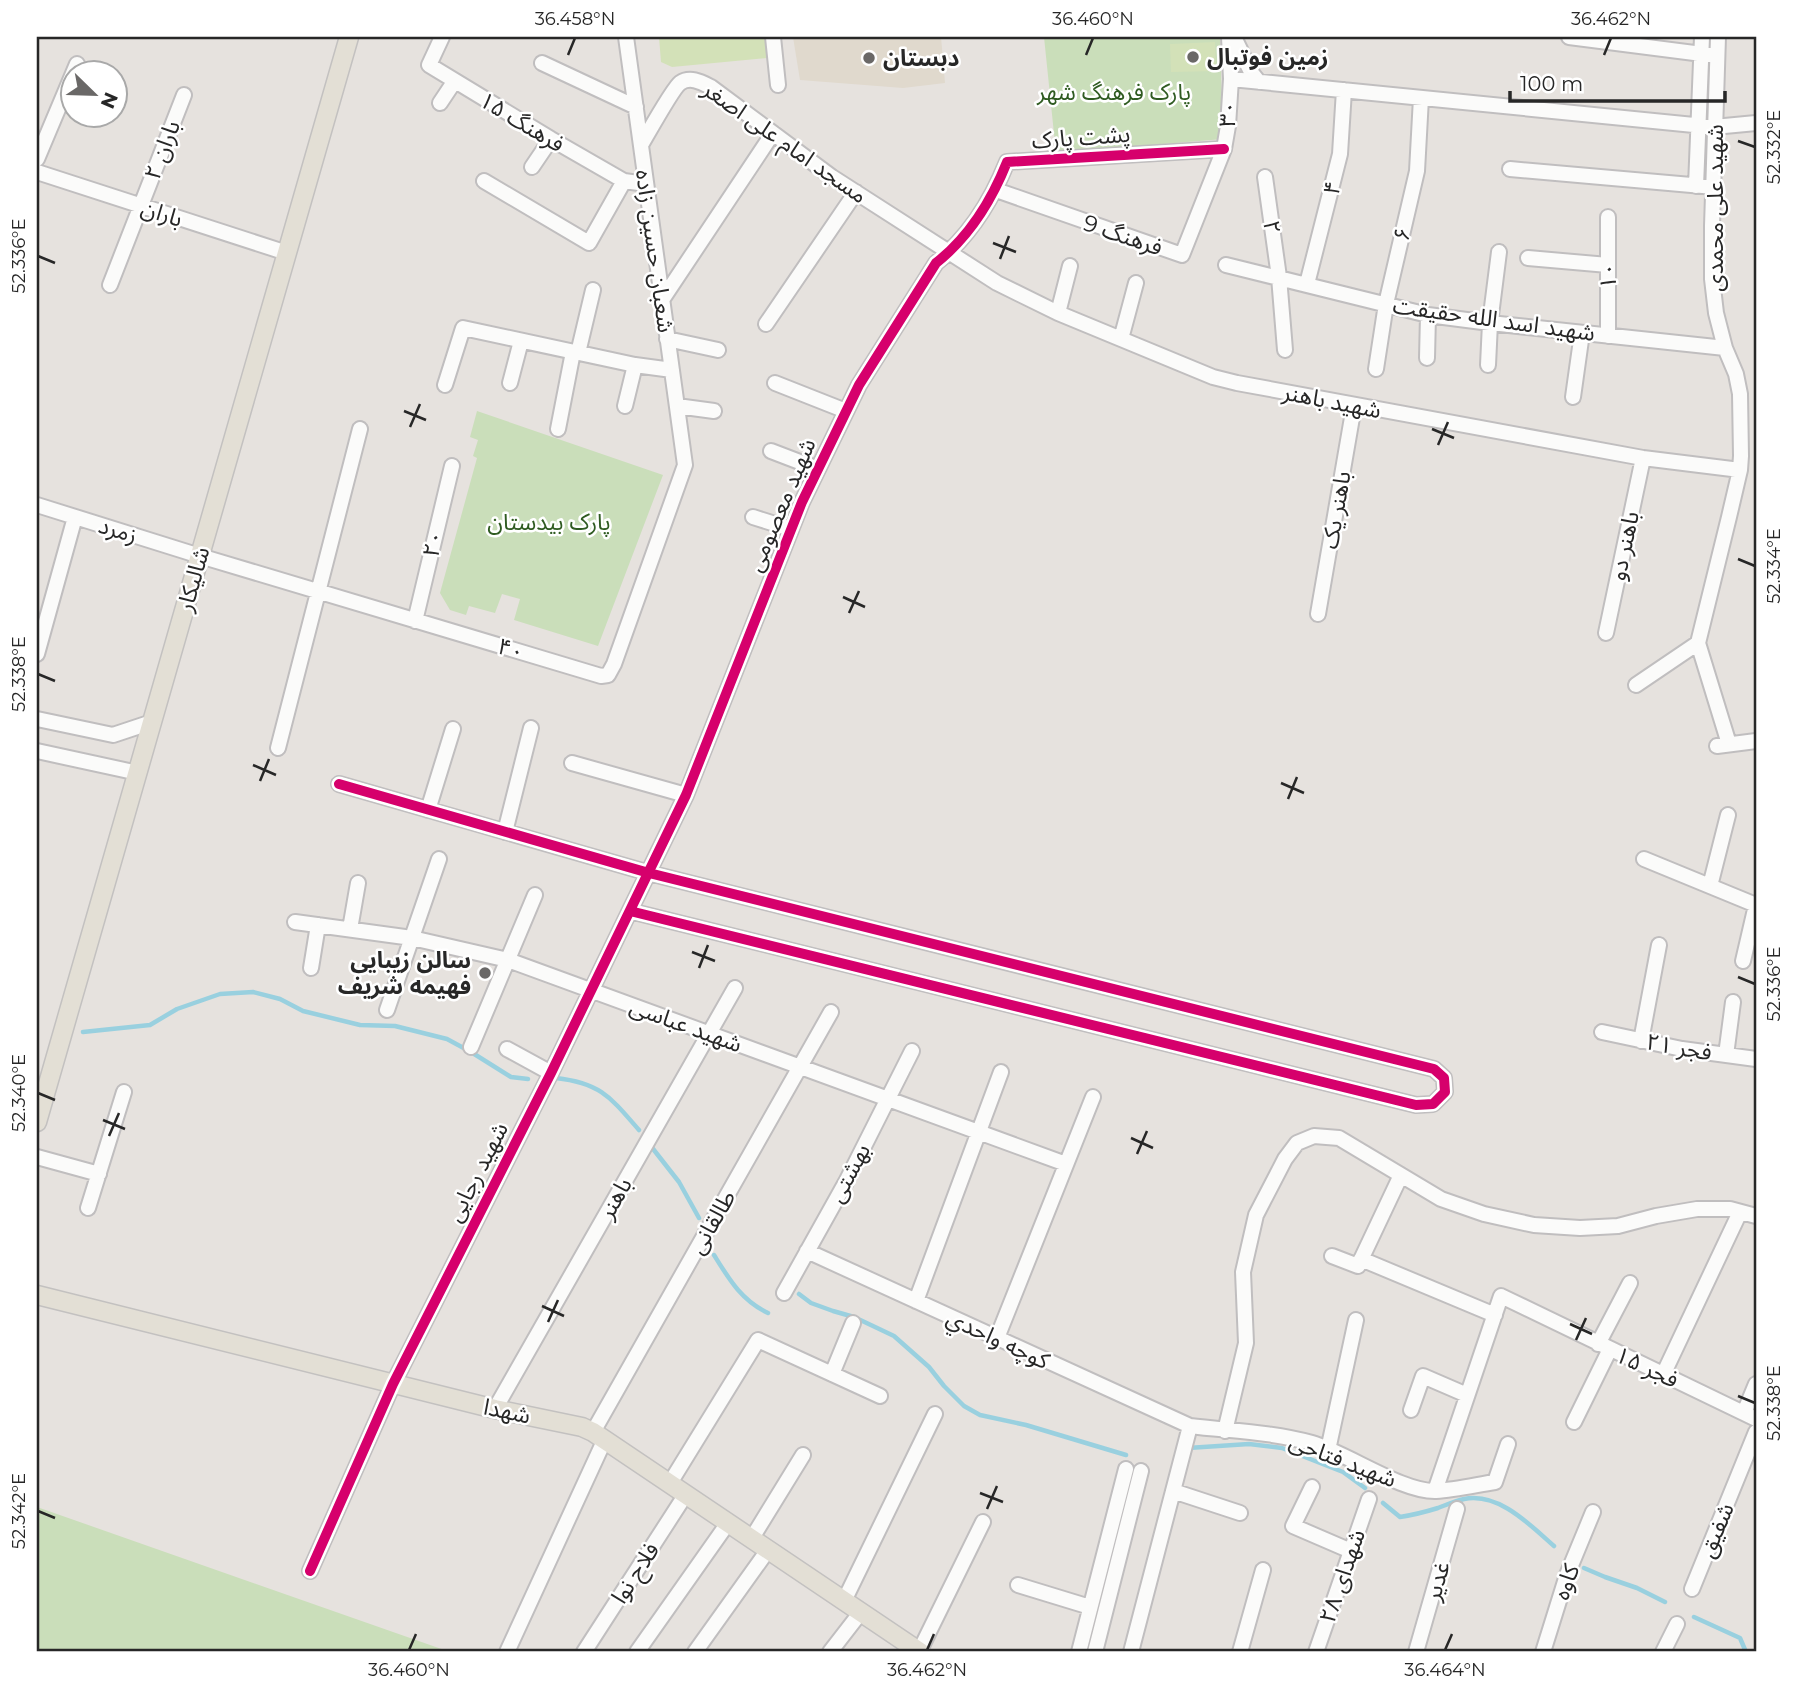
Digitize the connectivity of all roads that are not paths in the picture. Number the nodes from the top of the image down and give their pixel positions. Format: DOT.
graph roads {
  1 [pos="349,37"];
  2 [pos="442,37"];
  3 [pos="626,37"];
  4 [pos="773,37"];
  5 [pos="1228,37"];
  6 [pos="1234,37"];
  7 [pos="1569,37"];
  8 [pos="1702,37"];
  9 [pos="1718,37"];
  10 [pos="1701,54"];
  11 [pos="1716,56"];
  12 [pos="542,63"];
  13 [pos="1231,79"];
  14 [pos="454,82"];
  15 [pos="1259,82"];
  16 [pos="778,85"];
  17 [pos="1344,90"];
  18 [pos="184,95"];
  19 [pos="1421,98"];
  20 [pos="440,103"];
  21 [pos="60,104"];
  22 [pos="636,107"];
  23 [pos="1756,122"];
  24 [pos="1698,125"];
  25 [pos="1714,127"];
  26 [pos="773,133"];
  27 [pos="551,139"];
  28 [pos="641,145"];
  29 [pos="1224,149"];
  30 [pos="37,159"];
  31 [pos="532,167"];
  32 [pos="1510,169"];
  33 [pos="37,172"];
  34 [pos="1265,177"];
  35 [pos="484,181"];
  36 [pos="624,181"];
  37 [pos="646,184"];
  38 [pos="1696,186"];
  39 [pos="1714,187"];
  40 [pos="996,190"];
  41 [pos="856,192"];
  42 [pos="141,206"];
  43 [pos="1608,217"];
  44 [pos="949,252"];
  45 [pos="1499,252"];
  46 [pos="287,253"];
  47 [pos="1528,258"];
  48 [pos="1226,265"];
  49 [pos="1608,265"];
  50 [pos="1070,266"];
  51 [pos="1279,277"];
  52 [pos="1136,283"];
  53 [pos="1307,284"];
  54 [pos="110,285"];
  55 [pos="593,289"];
  56 [pos="662,300"];
  57 [pos="1386,304"];
  58 [pos="1058,313"];
  59 [pos="1428,315"];
  60 [pos="1490,323"];
  61 [pos="766,324"];
  62 [pos="1582,333"];
  63 [pos="1608,336"];
  64 [pos="667,339"];
  65 [pos="1121,340"];
  66 [pos="520,341"];
  67 [pos="1725,348"];
  68 [pos="718,350"];
  69 [pos="1285,350"];
  70 [pos="576,352"];
  71 [pos="1427,358"];
  72 [pos="635,365"];
  73 [pos="1488,365"];
  74 [pos="1376,369"];
  75 [pos="672,370"];
  76 [pos="510,383"];
  77 [pos="775,383"];
  78 [pos="445,385"];
  79 [pos="1573,397"];
  80 [pos="625,406"];
  81 [pos="677,406"];
  82 [pos="1354,406"];
  83 [pos="714,411"];
  84 [pos="846,411"];
  85 [pos="360,429"];
  86 [pos="558,429"];
  87 [pos="771,451"];
  88 [pos="1643,458"];
  89 [pos="685,465"];
  90 [pos="452,466"];
  91 [pos="818,469"];
  92 [pos="1740,470"];
  93 [pos="37,505"];
  94 [pos="75,517"];
  95 [pos="753,517"];
  96 [pos="791,529"];
  97 [pos="200,556"];
  98 [pos="319,592"];
  99 [pos="1318,614"];
  100 [pos="415,621"];
  101 [pos="1606,634"];
  102 [pos="1698,643"];
  103 [pos="37,654"];
  104 [pos="1636,685"];
  105 [pos="37,719"];
  106 [pos="152,722"];
  107 [pos="531,728"];
  108 [pos="453,729"];
  109 [pos="1756,741"];
  110 [pos="278,748"];
  111 [pos="37,751"];
  112 [pos="572,762"];
  113 [pos="138,773"];
  114 [pos="339,784"];
  115 [pos="687,795"];
  116 [pos="428,810"];
  117 [pos="1728,815"];
  118 [pos="505,832"];
  119 [pos="439,859"];
  120 [pos="1644,859"];
  121 [pos="649,873"];
  122 [pos="358,883"];
  123 [pos="1710,886"];
  124 [pos="536,895"];
  125 [pos="1756,905"];
  126 [pos="630,911"];
  127 [pos="295,922"];
  128 [pos="318,925"];
  129 [pos="350,929"];
  130 [pos="412,938"];
  131 [pos="1659,945"];
  132 [pos="508,960"];
  133 [pos="1743,961"];
  134 [pos="311,968"];
  135 [pos="735,988"];
  136 [pos="592,990"];
  137 [pos="1733,1002"];
  138 [pos="387,1010"];
  139 [pos="831,1012"];
  140 [pos="1602,1032"];
  141 [pos="709,1033"];
  142 [pos="1641,1041"];
  143 [pos="471,1046"];
  144 [pos="507,1049"];
  145 [pos="912,1051"];
  146 [pos="1726,1055"];
  147 [pos="1756,1059"];
  148 [pos="801,1067"];
  149 [pos="1001,1072"];
  150 [pos="551,1073"];
  151 [pos="124,1092"];
  152 [pos="1093,1097"];
  153 [pos="887,1099"];
  154 [pos="37,1122"];
  155 [pos="979,1132"];
  156 [pos="37,1157"];
  157 [pos="1066,1164"];
  158 [pos="99,1174"];
  159 [pos="1401,1175"];
  160 [pos="88,1208"];
  161 [pos="1740,1212"];
  162 [pos="1756,1216"];
  163 [pos="807,1251"];
  164 [pos="1332,1256"];
  165 [pos="1361,1259"];
  166 [pos="1629,1283"];
  167 [pos="784,1293"];
  168 [pos="37,1295"];
  169 [pos="916,1301"];
  170 [pos="1495,1315"];
  171 [pos="1356,1320"];
  172 [pos="853,1323"];
  173 [pos="997,1338"];
  174 [pos="1604,1347"];
  175 [pos="832,1374"];
  176 [pos="1663,1375"];
  177 [pos="393,1384"];
  178 [pos="1756,1384"];
  179 [pos="1467,1395"];
  180 [pos="880,1396"];
  181 [pos="495,1409"];
  182 [pos="1412,1410"];
  183 [pos="935,1414"];
  184 [pos="1750,1416"];
  185 [pos="1574,1422"];
  186 [pos="1190,1426"];
  187 [pos="1225,1431"];
  188 [pos="1756,1432"];
  189 [pos="599,1435"];
  190 [pos="1508,1444"];
  191 [pos="1328,1450"];
  192 [pos="803,1455"];
  193 [pos="1126,1469"];
  194 [pos="1141,1471"];
  195 [pos="670,1483"];
  196 [pos="1312,1487"];
  197 [pos="1173,1491"];
  198 [pos="1434,1491"];
  199 [pos="686,1494"];
  200 [pos="1369,1499"];
  201 [pos="1457,1509"];
  202 [pos="1594,1512"];
  203 [pos="1240,1513"];
  204 [pos="984,1522"];
  205 [pos="728,1523"];
  206 [pos="751,1538"];
  207 [pos="768,1550"];
  208 [pos="1351,1551"];
  209 [pos="1112,1552"];
  210 [pos="1263,1570"];
  211 [pos="310,1571"];
  212 [pos="1018,1585"];
  213 [pos="1692,1589"];
  214 [pos="844,1601"];
  215 [pos="1090,1607"];
  216 [pos="861,1612"];
  217 [pos="1677,1624"];
  218 [pos="507,1652"];
  219 [pos="584,1652"];
  220 [pos="637,1652"];
  221 [pos="695,1652"];
  222 [pos="830,1652"];
  223 [pos="920,1652"];
  224 [pos="1079,1652"];
  225 [pos="1095,1652"];
  226 [pos="1131,1652"];
  227 [pos="1240,1652"];
  228 [pos="1316,1652"];
  229 [pos="1416,1652"];
  230 [pos="1543,1652"];
  231 [pos="1664,1652"];
  1 -- 46 [label="main road, شالیکار"];
  2 -- 14 [label="street, فرهنگ ۱۵"];
  3 -- 22 [label="street, شعبان حسین زاده"];
  4 -- 16 [label="street"];
  5 -- 13 [label="street, ۳۰"];
  6 -- 15 [label="street"];
  7 -- 10 [label="street"];
  8 -- 10 [label="street"];
  9 -- 11 [label="street, شهید علی محمدی"];
  10 -- 11 [label="street"];
  10 -- 24 [label="street"];
  11 -- 25 [label="street, شهید علی محمدی"];
  12 -- 22 [label="street"];
  13 -- 15 [label="street"];
  13 -- 29 [label="street, ۳۰"];
  14 -- 20 [label="street"];
  14 -- 27 [label="street, فرهنگ ۱۵"];
  15 -- 17 [label="street"];
  17 -- 19 [label="street"];
  17 -- 53 [label="street, ۴"];
  18 -- 42 [label="street, باران ۲"];
  19 -- 24 [label="street"];
  19 -- 57 [label="street, ۶"];
  21 -- 30 [label="street"];
  22 -- 28 [label="street, شعبان حسین زاده"];
  23 -- 25 [label="street"];
  24 -- 25 [label="street"];
  24 -- 38 [label="street"];
  25 -- 39 [label="street, شهید علی محمدی"];
  26 -- 28 [label="street, مسجد امام علی اصغر"];
  26 -- 41 [label="street, مسجد امام علی اصغر"];
  26 -- 56 [label="street"];
  27 -- 31 [label="street"];
  27 -- 36 [label="street, فرهنگ ۱۵"];
  28 -- 37 [label="street, شعبان حسین زاده"];
  29 -- 40 [label="street, پشت پارک"];
  29 -- 40 [label="street, فرهنگ 9"];
  32 -- 38 [label="street"];
  33 -- 42 [label="street, باران"];
  34 -- 51 [label="street, ۲"];
  35 -- 36 [label="street"];
  36 -- 37 [label="street, فرهنگ ۱۵"];
  37 -- 56 [label="street, شعبان حسین زاده"];
  38 -- 39 [label="street"];
  39 -- 67 [label="street, شهید علی محمدی"];
  40 -- 44 [label="street, پشت پارک"];
  41 -- 44 [label="street, مسجد امام علی اصغر"];
  41 -- 61 [label="street"];
  42 -- 46 [label="street, باران"];
  42 -- 54 [label="street, باران ۲"];
  43 -- 49 [label="street, ۱۰"];
  44 -- 58 [label="street, شهید باهنر"];
  44 -- 84 [label="street, شهید معصومی"];
  45 -- 60 [label="street"];
  46 -- 97 [label="main road, شالیکار"];
  47 -- 49 [label="street"];
  48 -- 51 [label="street, شهید اسد الله حقیقت"];
  49 -- 63 [label="street, ۱۰"];
  50 -- 58 [label="street"];
  51 -- 53 [label="street, شهید اسد الله حقیقت"];
  51 -- 69 [label="street, ۲"];
  52 -- 65 [label="street"];
  53 -- 57 [label="street, شهید اسد الله حقیقت"];
  55 -- 70 [label="street"];
  56 -- 64 [label="street, شعبان حسین زاده"];
  57 -- 59 [label="street, شهید اسد الله حقیقت"];
  57 -- 74 [label="street, ۶"];
  58 -- 65 [label="street, شهید باهنر"];
  59 -- 60 [label="street, شهید اسد الله حقیقت"];
  59 -- 71 [label="street"];
  60 -- 62 [label="street, شهید اسد الله حقیقت"];
  60 -- 73 [label="street"];
  62 -- 63 [label="street, شهید اسد الله حقیقت"];
  62 -- 79 [label="street"];
  63 -- 67 [label="street, شهید اسد الله حقیقت"];
  64 -- 68 [label="street"];
  64 -- 75 [label="street, شعبان حسین زاده"];
  65 -- 82 [label="street, شهید باهنر"];
  66 -- 70 [label="street"];
  66 -- 76 [label="street"];
  66 -- 78 [label="street"];
  67 -- 92 [label="street, شهید علی محمدی"];
  70 -- 72 [label="street"];
  70 -- 86 [label="street"];
  72 -- 75 [label="street"];
  72 -- 80 [label="street"];
  75 -- 81 [label="street, شعبان حسین زاده"];
  77 -- 84 [label="street"];
  81 -- 83 [label="street"];
  81 -- 89 [label="street, شعبان حسین زاده"];
  82 -- 88 [label="street, شهید باهنر"];
  82 -- 99 [label="street, باهنر یک"];
  84 -- 91 [label="street, شهید معصومی"];
  85 -- 98 [label="street"];
  87 -- 91 [label="street"];
  88 -- 92 [label="street, شهید باهنر"];
  88 -- 101 [label="street, باهنر دو"];
  89 -- 100 [label="street, ۴۰"];
  90 -- 100 [label="street, ۲۰"];
  91 -- 96 [label="street, شهید معصومی"];
  92 -- 102 [label="street, شهید علی محمدی"];
  93 -- 94 [label="street, زمرد"];
  94 -- 97 [label="street, زمرد"];
  94 -- 103 [label="street"];
  95 -- 96 [label="street"];
  96 -- 115 [label="street, شهید معصومی"];
  97 -- 98 [label="street, ۴۰"];
  97 -- 106 [label="main road, شالیکار"];
  98 -- 100 [label="street, ۴۰"];
  98 -- 110 [label="street"];
  102 -- 104 [label="street"];
  102 -- 109 [label="street"];
  105 -- 106 [label="street"];
  106 -- 113 [label="main road, شالیکار"];
  107 -- 118 [label="street"];
  108 -- 116 [label="street"];
  111 -- 113 [label="street"];
  112 -- 115 [label="street"];
  113 -- 154 [label="main road, شالیکار"];
  114 -- 116 [label="street"];
  115 -- 121 [label="street, شهید رجایی"];
  116 -- 118 [label="street"];
  117 -- 123 [label="street"];
  118 -- 121 [label="street"];
  119 -- 130 [label="street"];
  120 -- 123 [label="street"];
  121 -- 126 [label="street, شهید رجایی"];
  121 -- 126 [label="street"];
  122 -- 129 [label="street"];
  123 -- 125 [label="street"];
  124 -- 132 [label="street"];
  125 -- 133 [label="street"];
  126 -- 136 [label="street, شهید رجایی"];
  127 -- 128 [label="street, شهید عباسی"];
  128 -- 129 [label="street, شهید عباسی"];
  128 -- 134 [label="street"];
  129 -- 130 [label="street, شهید عباسی"];
  130 -- 132 [label="street, شهید عباسی"];
  130 -- 138 [label="street"];
  131 -- 142 [label="street"];
  132 -- 136 [label="street, شهید عباسی"];
  132 -- 143 [label="street"];
  135 -- 141 [label="street, باهنر"];
  136 -- 141 [label="street, شهید عباسی"];
  136 -- 150 [label="street, شهید رجایی"];
  137 -- 146 [label="street"];
  139 -- 148 [label="street, طالقانی"];
  140 -- 142 [label="street, فجر ۲۱"];
  141 -- 148 [label="street, شهید عباسی"];
  141 -- 181 [label="street, باهنر"];
  142 -- 146 [label="street, فجر ۲۱"];
  144 -- 150 [label="street"];
  145 -- 153 [label="street, بهشتی"];
  146 -- 147 [label="street, فجر ۲۱"];
  148 -- 153 [label="street, شهید عباسی"];
  148 -- 189 [label="street, طالقانی"];
  149 -- 155 [label="street"];
  150 -- 177 [label="street, شهید رجایی"];
  151 -- 158 [label="street"];
  152 -- 157 [label="street"];
  153 -- 155 [label="street, شهید عباسی"];
  153 -- 163 [label="street, بهشتی"];
  155 -- 157 [label="street, شهید عباسی"];
  155 -- 169 [label="street"];
  156 -- 158 [label="street"];
  157 -- 173 [label="street"];
  158 -- 160 [label="street"];
  159 -- 161 [label="street"];
  159 -- 165 [label="street"];
  159 -- 187 [label="street"];
  161 -- 162 [label="street"];
  161 -- 176 [label="street"];
  163 -- 167 [label="street, بهشتی"];
  163 -- 169 [label="street, كوچه واحدي"];
  164 -- 165 [label="street"];
  165 -- 170 [label="street"];
  166 -- 174 [label="street"];
  168 -- 177 [label="main road, شهدا"];
  169 -- 173 [label="street, كوچه واحدي"];
  170 -- 174 [label="street, فجر ۱۵"];
  170 -- 179 [label="street"];
  171 -- 191 [label="street"];
  172 -- 175 [label="street"];
  173 -- 186 [label="street, كوچه واحدي"];
  174 -- 176 [label="street, فجر ۱۵"];
  174 -- 185 [label="street"];
  175 -- 180 [label="street"];
  175 -- 195 [label="street"];
  176 -- 184 [label="street, فجر ۱۵"];
  177 -- 181 [label="main road, شهدا"];
  177 -- 211 [label="street, شهید رجایی"];
  178 -- 184 [label="street"];
  179 -- 182 [label="street"];
  179 -- 198 [label="street"];
  181 -- 189 [label="main road, شهدا"];
  183 -- 214 [label="street"];
  186 -- 187 [label="street, شهید فتاحی"];
  186 -- 197 [label="street"];
  187 -- 191 [label="street, شهید فتاحی"];
  188 -- 213 [label="street, شفیق"];
  189 -- 195 [label="main road, شهدا"];
  189 -- 218 [label="street, طالقانی"];
  190 -- 198 [label="street, شهید فتاحی"];
  191 -- 198 [label="street, شهید فتاحی"];
  192 -- 206 [label="street"];
  193 -- 209 [label="street"];
  194 -- 209 [label="street"];
  195 -- 199 [label="main road, شهدا"];
  196 -- 208 [label="street"];
  197 -- 203 [label="street"];
  197 -- 226 [label="street"];
  199 -- 205 [label="main road, شهدا"];
  199 -- 219 [label="street, فلاح نوا"];
  200 -- 208 [label="street, شهدای ۲۸"];
  201 -- 229 [label="street, غدیر"];
  202 -- 230 [label="street, کاوه"];
  204 -- 223 [label="street"];
  205 -- 206 [label="main road, شهدا"];
  205 -- 220 [label="street"];
  206 -- 207 [label="main road, شهدا"];
  207 -- 214 [label="main road, شهدا"];
  207 -- 221 [label="street"];
  208 -- 228 [label="street, شهدای ۲۸"];
  209 -- 215 [label="street"];
  209 -- 225 [label="street"];
  210 -- 227 [label="street"];
  212 -- 215 [label="street"];
  214 -- 216 [label="main road, شهدا"];
  215 -- 224 [label="street"];
  216 -- 222 [label="street"];
  216 -- 223 [label="main road, شهدا"];
  217 -- 231 [label="street"];
}
